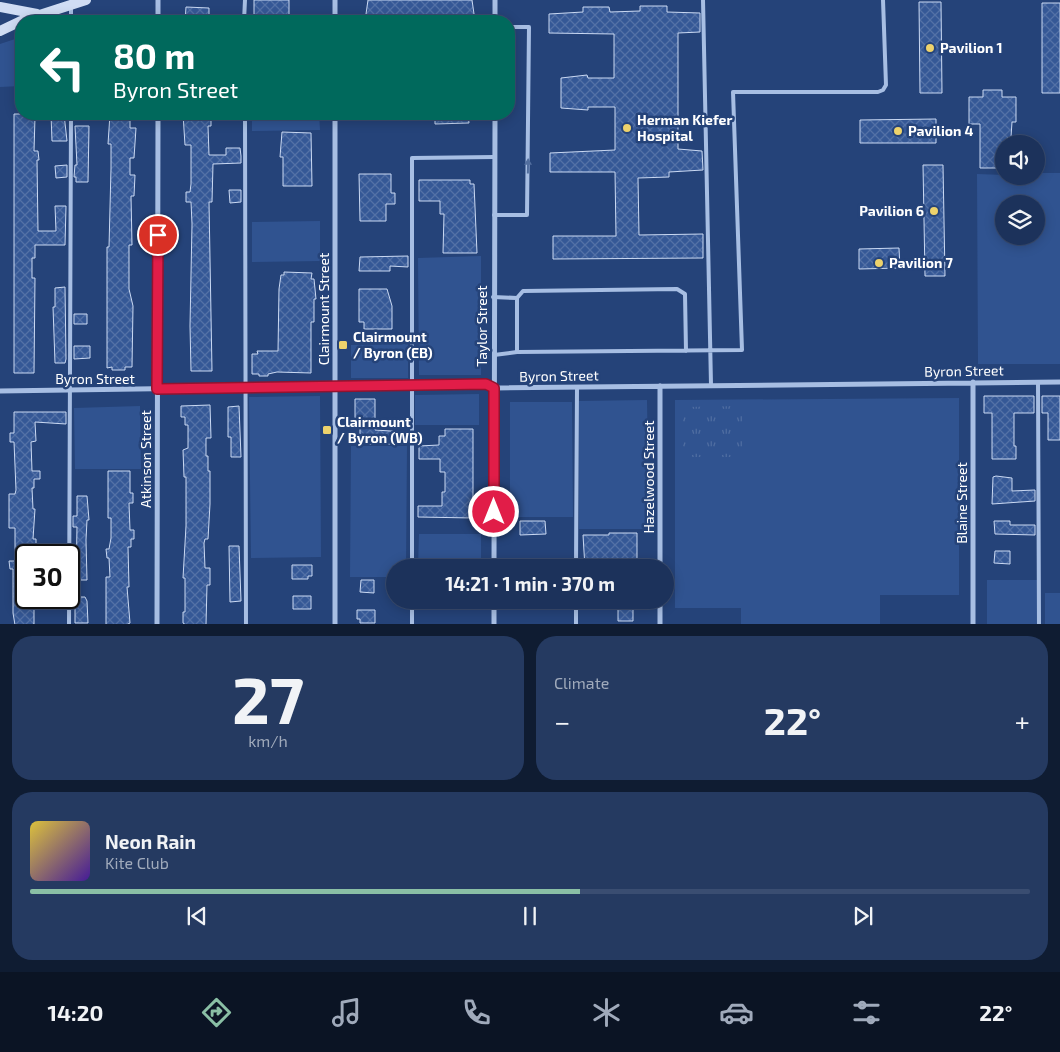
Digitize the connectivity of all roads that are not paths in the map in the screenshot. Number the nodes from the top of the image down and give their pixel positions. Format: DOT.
graph roads {
  1 [pos="86,0"];
  2 [pos="158,0"];
  3 [pos="245,0"];
  4 [pos="335,0"];
  5 [pos="495,0"];
  6 [pos="703,0"];
  7 [pos="883,0"];
  8 [pos="71,5"];
  9 [pos="0,7"];
  10 [pos="38,14"];
  11 [pos="70,15"];
  12 [pos="158,15"];
  13 [pos="244,15"];
  14 [pos="335,15"];
  15 [pos="495,15"];
  16 [pos="15,24"];
  17 [pos="515,27"];
  18 [pos="0,31"];
  19 [pos="71,120"];
  20 [pos="158,120"];
  21 [pos="245,120"];
  22 [pos="335,120"];
  23 [pos="495,120"];
  24 [pos="494,157"];
  25 [pos="494,215"];
  26 [pos="493,297"];
  27 [pos="517,298"];
  28 [pos="686,351"];
  29 [pos="710,351"];
  30 [pos="517,352"];
  31 [pos="494,355"];
  32 [pos="973,382"];
  33 [pos="1038,382"];
  34 [pos="1060,382"];
  35 [pos="710,385"];
  36 [pos="335,386"];
  37 [pos="413,386"];
  38 [pos="660,386"];
  39 [pos="245,387"];
  40 [pos="577,387"];
  41 [pos="494,388"];
  42 [pos="157,389"];
  43 [pos="0,390"];
  44 [pos="70,390"];
  45 [pos="412,559"];
  46 [pos="494,559"];
  47 [pos="576,559"];
  48 [pos="660,559"];
  49 [pos="412,609"];
  50 [pos="494,609"];
  51 [pos="576,609"];
  52 [pos="660,609"];
  53 [pos="69,624"];
  54 [pos="157,624"];
  55 [pos="246,624"];
  56 [pos="335,624"];
  57 [pos="412,624"];
  58 [pos="494,624"];
  59 [pos="576,624"];
  60 [pos="660,624"];
  61 [pos="973,624"];
  62 [pos="1039,624"];
  1 -- 8 [label="main road"];
  2 -- 12 [label="street"];
  3 -- 13 [label="lane"];
  4 -- 14 [label="street"];
  5 -- 15 [label="street"];
  6 -- 29 [label="lane"];
  7 -- 29 [label="lane"];
  8 -- 10 [label="main road"];
  8 -- 11 [label="lane"];
  9 -- 10 [label="main road"];
  16 -- 18 [label="main road"];
  25 -- 17 [label="lane, one-way"];
  19 -- 44 [label="lane"];
  20 -- 42 [label="street, Atkinson Street"];
  21 -- 39 [label="lane"];
  22 -- 36 [label="street, Clairmount Street"];
  23 -- 24 [label="street, Taylor Street"];
  24 -- 25 [label="street, Taylor Street"];
  24 -- 37 [label="lane"];
  25 -- 26 [label="street, Taylor Street"];
  26 -- 27 [label="lane"];
  26 -- 31 [label="street, Taylor Street"];
  27 -- 28 [label="lane"];
  27 -- 30 [label="lane"];
  28 -- 29 [label="lane"];
  28 -- 30 [label="lane"];
  29 -- 35 [label="lane"];
  30 -- 31 [label="lane"];
  31 -- 41 [label="street, Taylor Street"];
  32 -- 33 [label="street, Byron Street"];
  32 -- 35 [label="street, Byron Street"];
  32 -- 61 [label="street, Blaine Street"];
  33 -- 34 [label="street, Byron Street"];
  33 -- 62 [label="lane"];
  35 -- 38 [label="street, Byron Street"];
  36 -- 37 [label="street, Byron Street"];
  36 -- 39 [label="street, Byron Street"];
  36 -- 56 [label="street, Clairmount Street"];
  37 -- 41 [label="street, Byron Street"];
  37 -- 45 [label="lane"];
  38 -- 40 [label="street, Byron Street"];
  38 -- 48 [label="street, Hazelwood Street"];
  39 -- 42 [label="street, Byron Street"];
  39 -- 55 [label="lane"];
  40 -- 41 [label="street, Byron Street"];
  40 -- 47 [label="lane"];
  41 -- 46 [label="street, Taylor Street"];
  42 -- 44 [label="street, Byron Street"];
  42 -- 54 [label="street, Atkinson Street"];
  43 -- 44 [label="street, Byron Street"];
  44 -- 53 [label="lane"];
  49 -- 57 [label="lane"];
  50 -- 58 [label="street"];
  51 -- 59 [label="lane"];
  52 -- 60 [label="street"];
}
